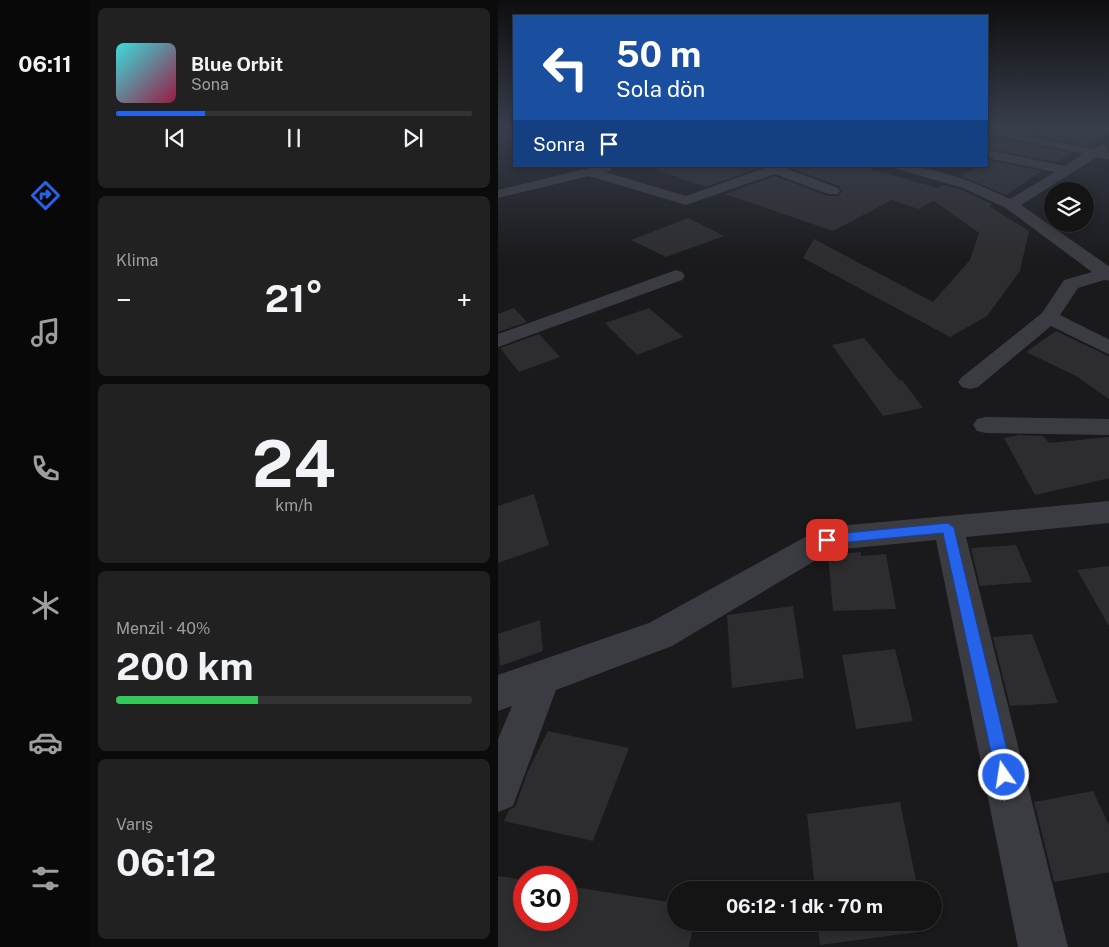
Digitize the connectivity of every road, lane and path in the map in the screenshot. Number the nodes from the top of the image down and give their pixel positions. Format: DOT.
graph roads {
  1 [pos="589,172"];
  2 [pos="767,172"];
  3 [pos="789,172"];
  4 [pos="936,172"];
  5 [pos="1063,172"];
  6 [pos="832,191"];
  7 [pos="498,194"];
  8 [pos="1011,205"];
  9 [pos="1108,274"];
  10 [pos="676,276"];
  11 [pos="1049,317"];
  12 [pos="498,341"];
  13 [pos="1110,349"];
  14 [pos="970,382"];
  15 [pos="986,426"];
  16 [pos="1110,427"];
  17 [pos="1110,512"];
  18 [pos="948,528"];
  19 [pos="542,677"];
  20 [pos="498,693"];
  21 [pos="498,791"];
  22 [pos="1043,947"];
  1 -- 2 [label="street"];
  1 -- 7 [label="street"];
  3 -- 6 [label="street"];
  4 -- 8 [label="street"];
  5 -- 8 [label="street"];
  8 -- 9 [label="street"];
  9 -- 11 [label="street"];
  10 -- 12 [label="street"];
  11 -- 13 [label="street"];
  11 -- 14 [label="street"];
  15 -- 16 [label="street"];
  17 -- 18 [label="street"];
  18 -- 19 [label="street"];
  18 -- 22 [label="street"];
  19 -- 20 [label="street"];
  19 -- 21 [label="street"];
}
